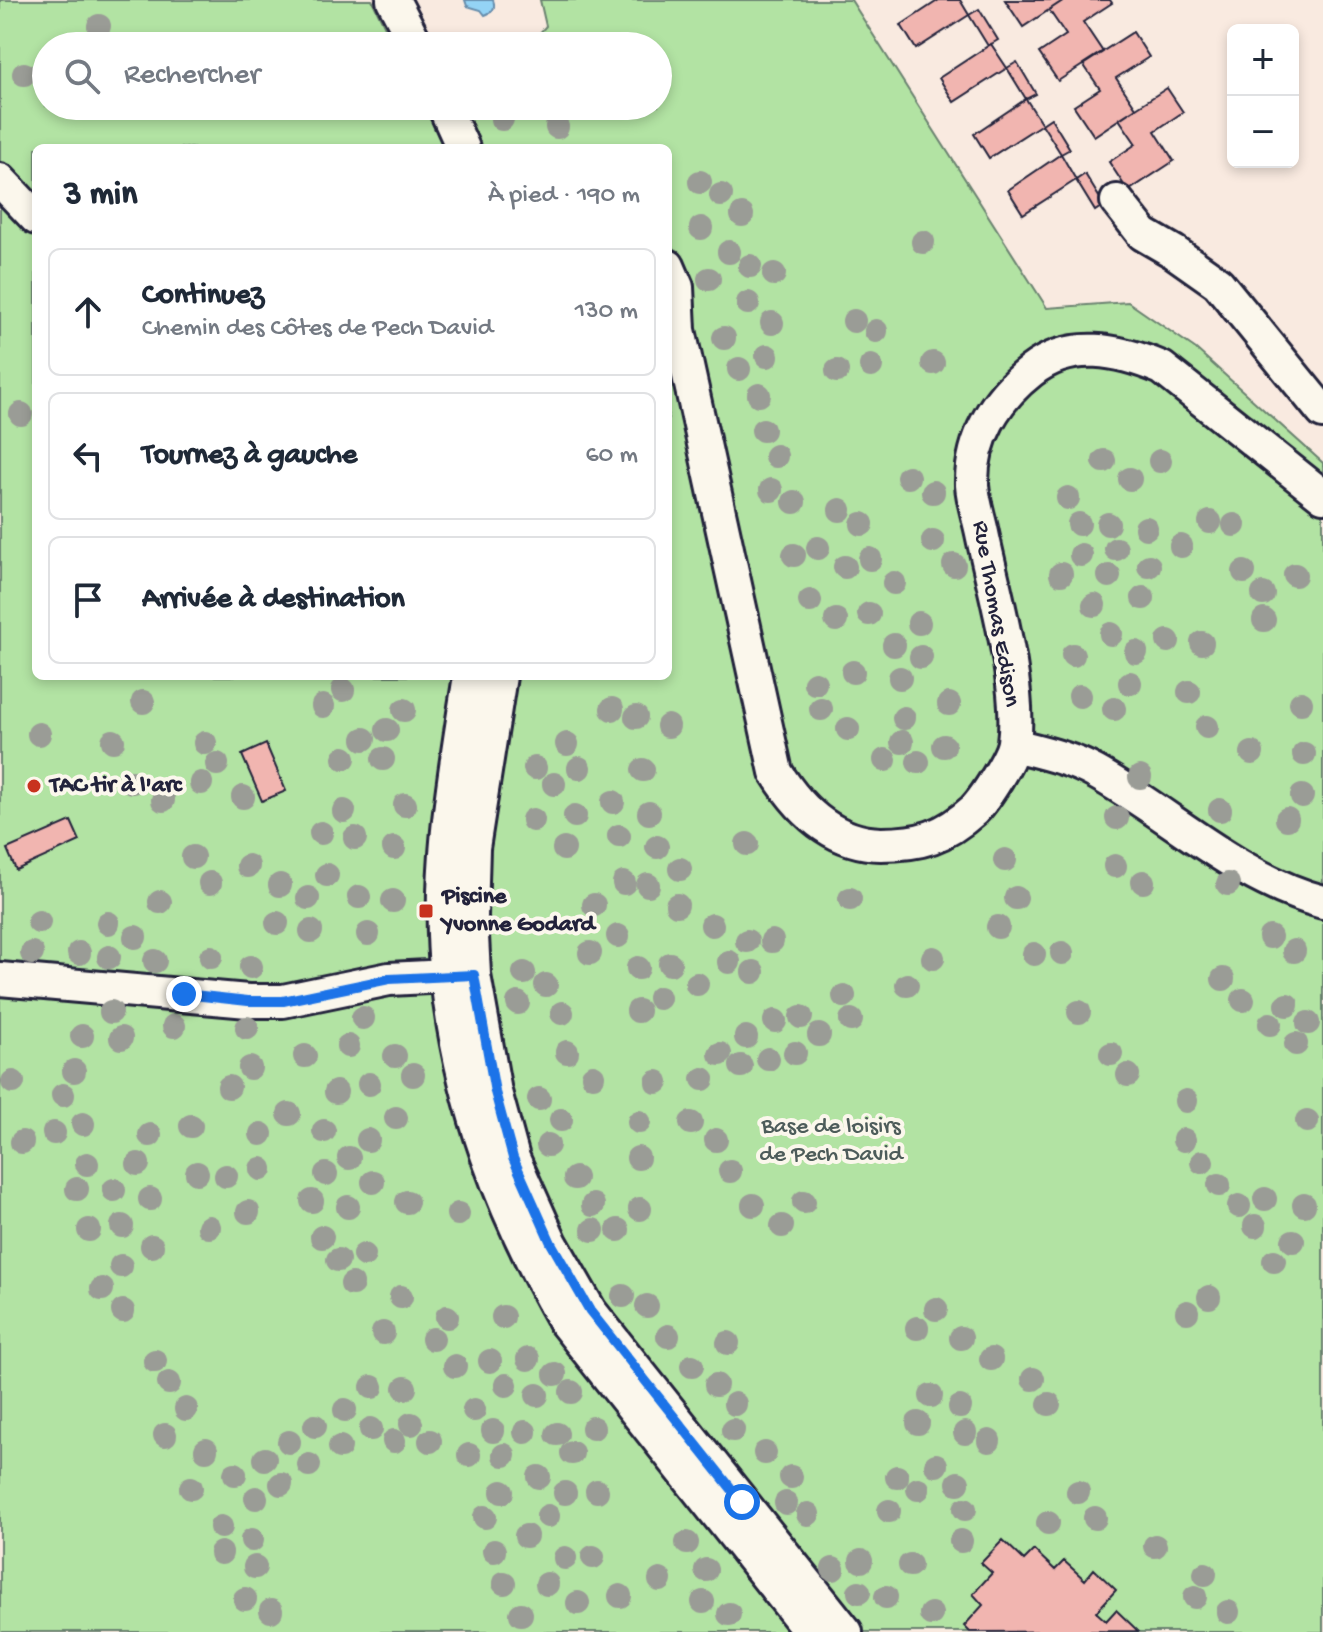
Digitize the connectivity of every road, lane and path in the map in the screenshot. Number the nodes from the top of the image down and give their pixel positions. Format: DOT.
graph roads {
  1 [pos="393,0"];
  2 [pos="410,32"];
  3 [pos="450,120"];
  4 [pos="461,144"];
  5 [pos="0,180"];
  6 [pos="1117,201"];
  7 [pos="32,214"];
  8 [pos="672,275"];
  9 [pos="674,320"];
  10 [pos="1323,412"];
  11 [pos="1318,482"];
  12 [pos="469,680"];
  13 [pos="499,680"];
  14 [pos="1014,745"];
  15 [pos="1323,902"];
  16 [pos="460,976"];
  17 [pos="0,979"];
  18 [pos="811,1632"];
  19 [pos="846,1632"];
  1 -- 2 [label="street"];
  3 -- 4 [label="street"];
  5 -- 7 [label="street"];
  6 -- 10 [label="street"];
  8 -- 9 [label="street, Rue Thomas Edison"];
  9 -- 14 [label="street, Rue Thomas Edison"];
  11 -- 14 [label="street, Rue Thomas Edison"];
  12 -- 16 [label="street"];
  13 -- 16 [label="street"];
  14 -- 15 [label="street"];
  16 -- 17 [label="street"];
  16 -- 18 [label="street"];
  16 -- 19 [label="street"];
}
